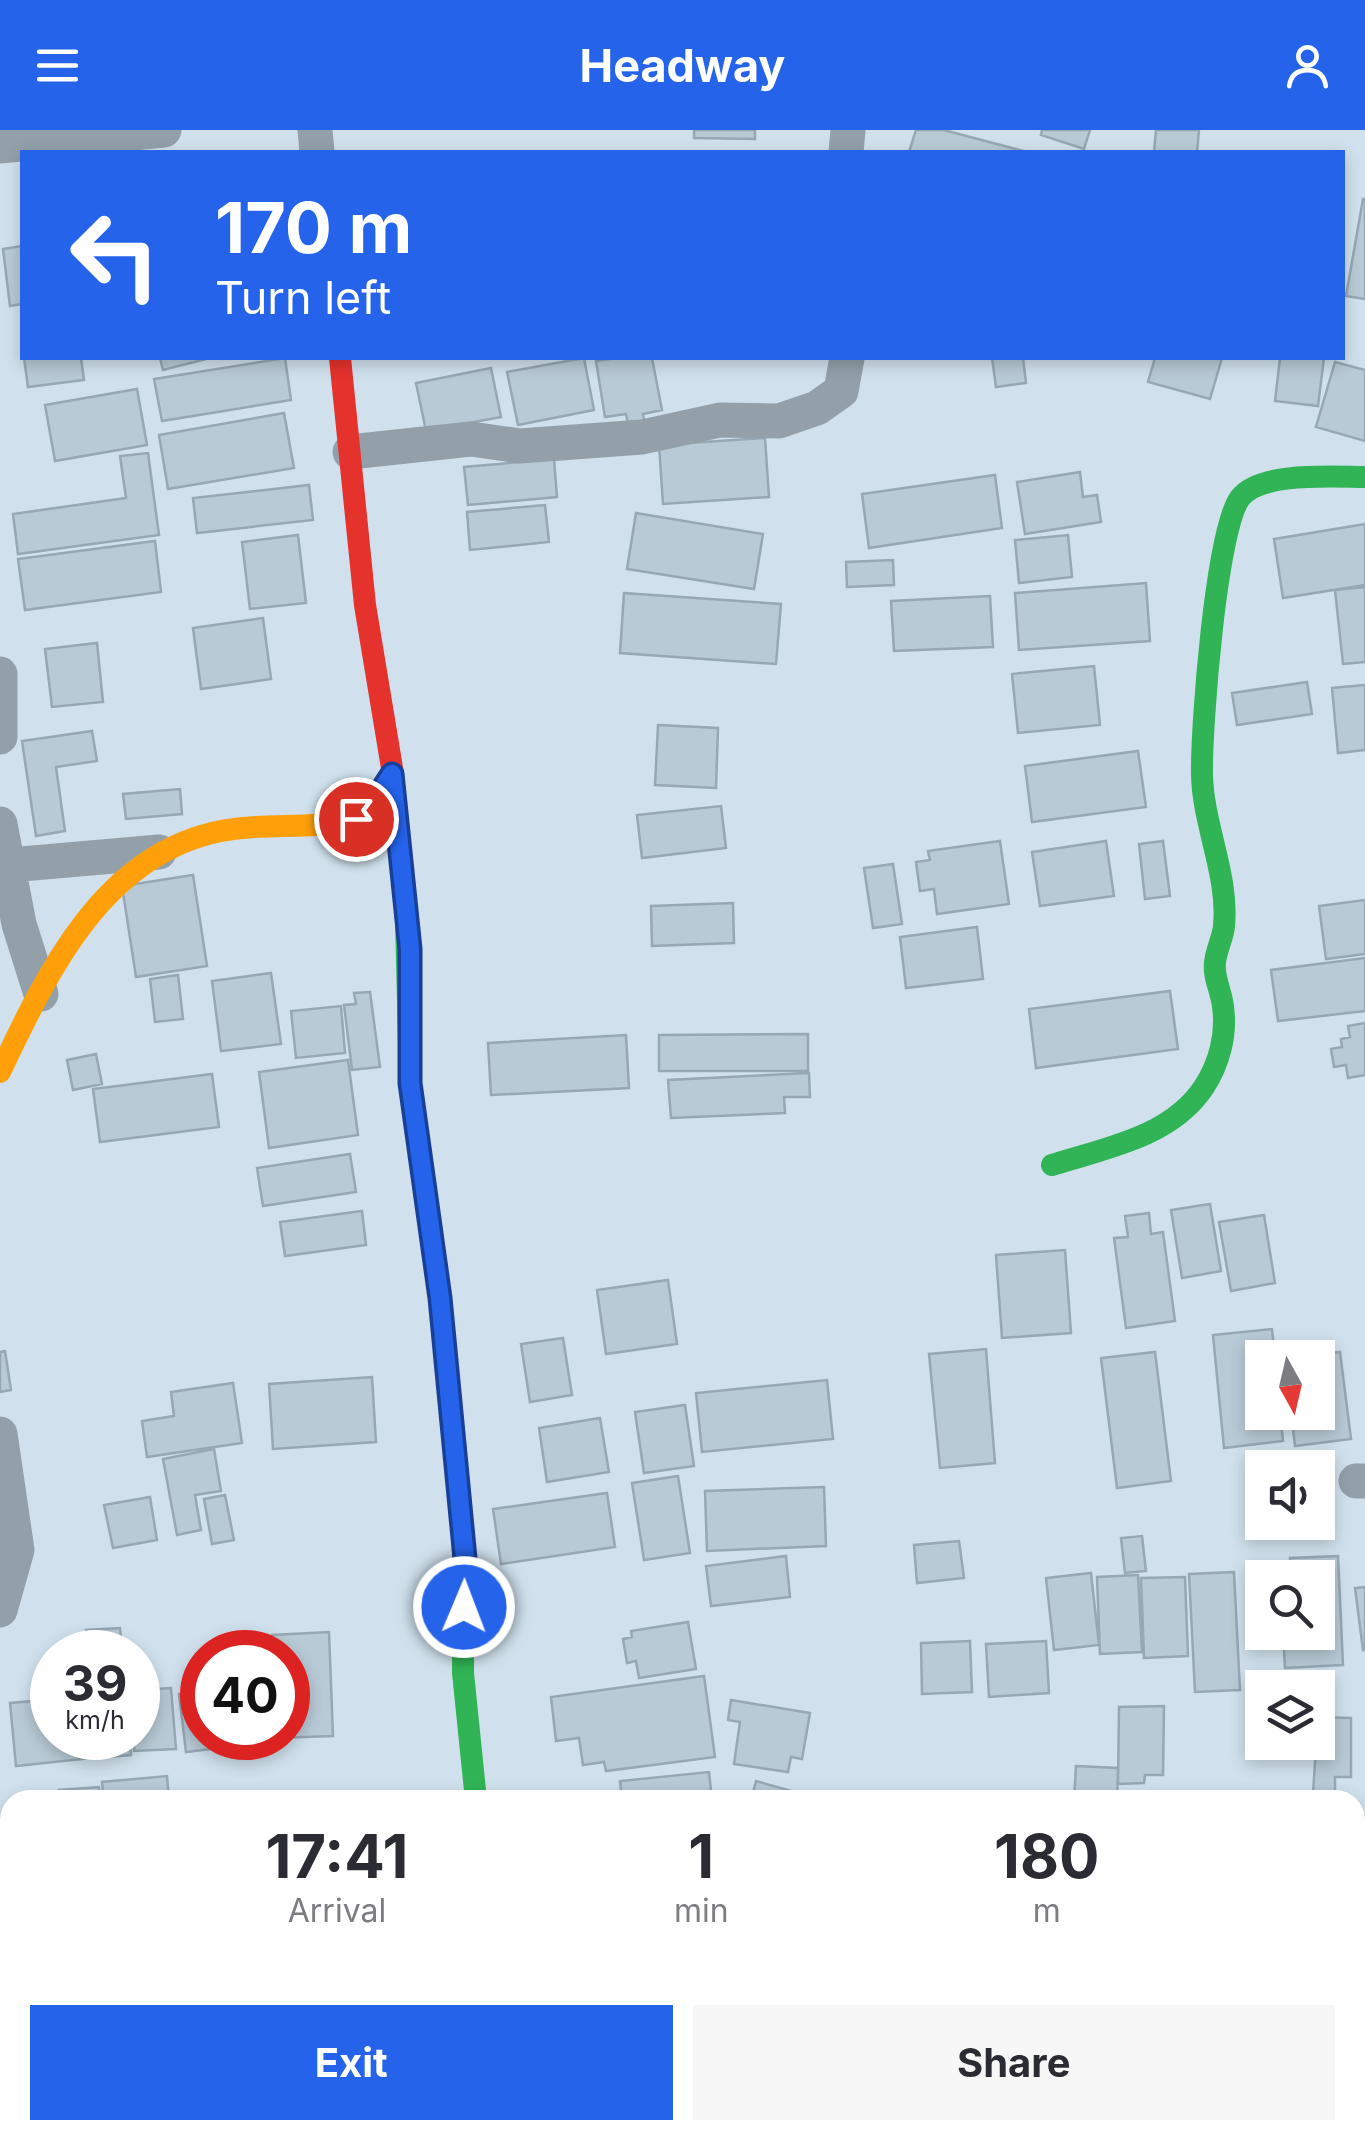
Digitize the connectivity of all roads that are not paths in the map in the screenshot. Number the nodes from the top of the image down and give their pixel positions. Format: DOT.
graph roads {
  1 [pos="164,130"];
  2 [pos="0,146"];
  3 [pos="340,360"];
  4 [pos="847,360"];
  5 [pos="350,452"];
  6 [pos="1365,476"];
  7 [pos="0,674"];
  8 [pos="0,737"];
  9 [pos="392,774"];
  10 [pos="0,824"];
  11 [pos="159,852"];
  12 [pos="10,865"];
  13 [pos="41,994"];
  14 [pos="0,1072"];
  15 [pos="1052,1165"];
  16 [pos="0,1434"];
  17 [pos="0,1610"];
  18 [pos="475,1790"];
  1 -- 2 [label="street"];
  3 -- 5 [label="street"];
  4 -- 5 [label="street"];
  5 -- 9 [label="street"];
  6 -- 15 [label="street"];
  7 -- 8 [label="street"];
  9 -- 11 [label="street"];
  9 -- 18 [label="street"];
  10 -- 12 [label="street"];
  11 -- 12 [label="street"];
  11 -- 13 [label="street"];
  12 -- 13 [label="street"];
  13 -- 14 [label="street"];
  16 -- 17 [label="street"];
}
